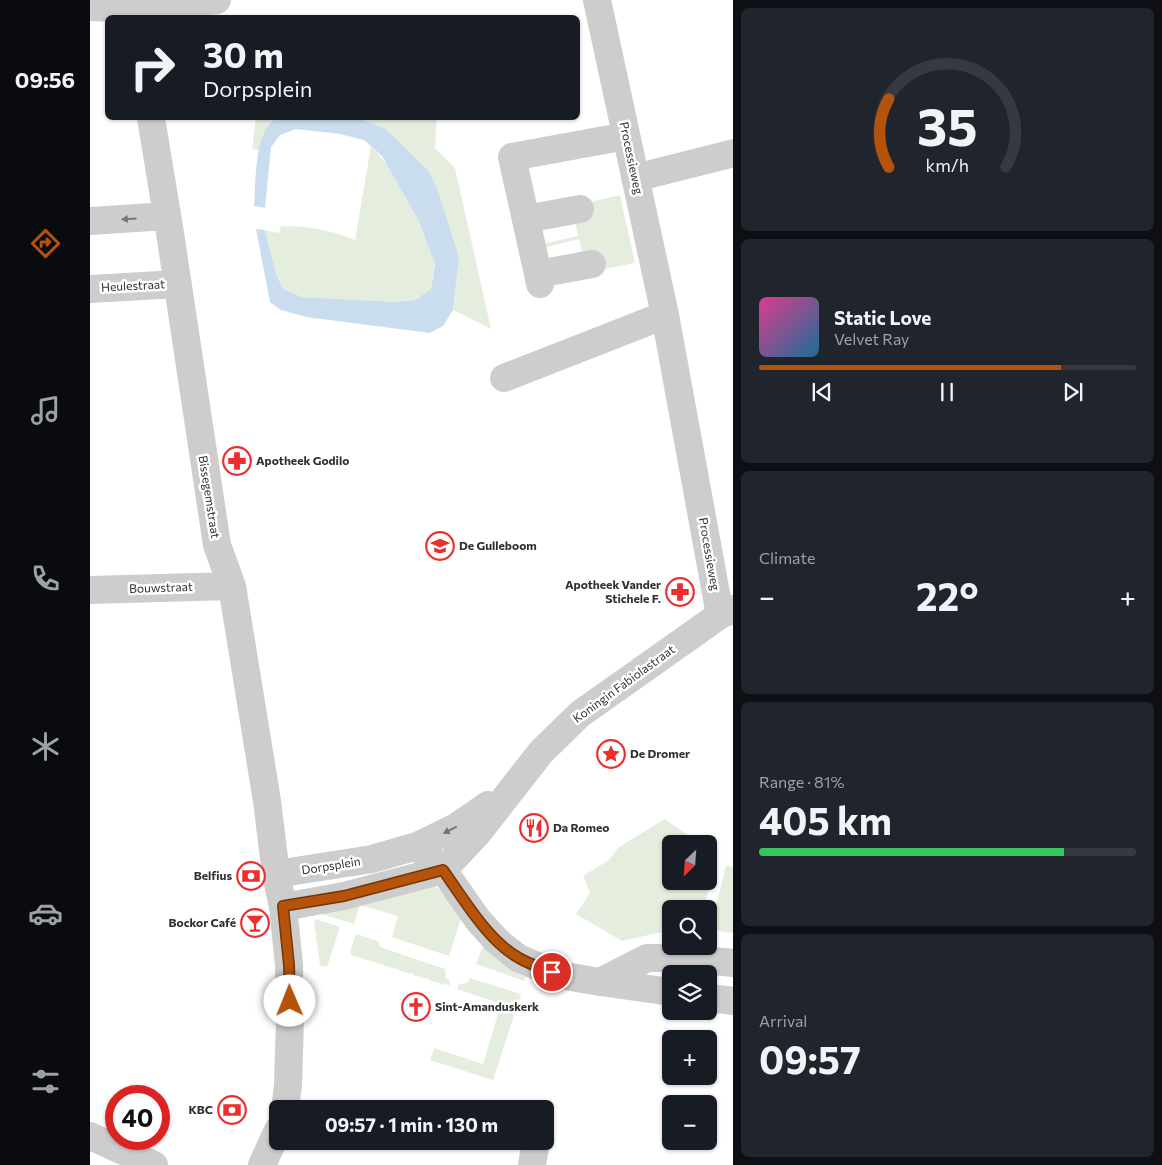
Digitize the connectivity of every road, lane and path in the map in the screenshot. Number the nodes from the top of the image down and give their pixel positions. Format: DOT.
graph roads {
  1 [pos="217,0"];
  2 [pos="597,0"];
  3 [pos="90,7"];
  4 [pos="133,9"];
  5 [pos="151,120"];
  6 [pos="626,136"];
  7 [pos="733,153"];
  8 [pos="635,178"];
  9 [pos="580,209"];
  10 [pos="167,216"];
  11 [pos="526,219"];
  12 [pos="90,221"];
  13 [pos="592,264"];
  14 [pos="177,284"];
  15 [pos="90,289"];
  16 [pos="665,315"];
  17 [pos="504,378"];
  18 [pos="232,586"];
  19 [pos="90,590"];
  20 [pos="727,612"];
  21 [pos="506,795"];
  22 [pos="417,846"];
  23 [pos="443,870"];
  24 [pos="276,874"];
  25 [pos="283,906"];
  26 [pos="733,963"];
  27 [pos="600,982"];
  28 [pos="662,991"];
  29 [pos="286,1100"];
  30 [pos="90,1136"];
  31 [pos="269,1150"];
  32 [pos="534,1150"];
  33 [pos="154,1165"];
  34 [pos="262,1165"];
  35 [pos="532,1165"];
  1 -- 4 [label="street"];
  2 -- 6 [label="street, Processieweg"];
  3 -- 4 [label="street"];
  5 -- 10 [label="street, Bissegemstraat"];
  6 -- 8 [label="street, Processieweg"];
  6 -- 11 [label="street"];
  7 -- 8 [label="street"];
  8 -- 16 [label="street, Processieweg"];
  9 -- 11 [label="street"];
  10 -- 12 [label="street, one-way"];
  10 -- 14 [label="street, Bissegemstraat"];
  11 -- 13 [label="street"];
  14 -- 15 [label="street, Heulestraat"];
  14 -- 18 [label="street, Bissegemstraat"];
  16 -- 17 [label="street"];
  16 -- 20 [label="street, Processieweg"];
  18 -- 19 [label="street, Bouwstraat"];
  18 -- 24 [label="street, Bissegemstraat"];
  20 -- 21 [label="street, Koningin Fabiolastraat"];
  21 -- 22 [label="street, Koningin Fabiolastraat, one-way"];
  21 -- 23 [label="street, Koningin Fabiolastraat"];
  22 -- 23 [label="street"];
  22 -- 24 [label="street, Dorpsplein"];
  23 -- 25 [label="street"];
  23 -- 27 [label="street"];
  24 -- 25 [label="street"];
  25 -- 29 [label="street"];
  26 -- 27 [label="street"];
  27 -- 28 [label="street"];
  30 -- 33 [label="street"];
  31 -- 34 [label="street"];
  32 -- 35 [label="street"];
}
